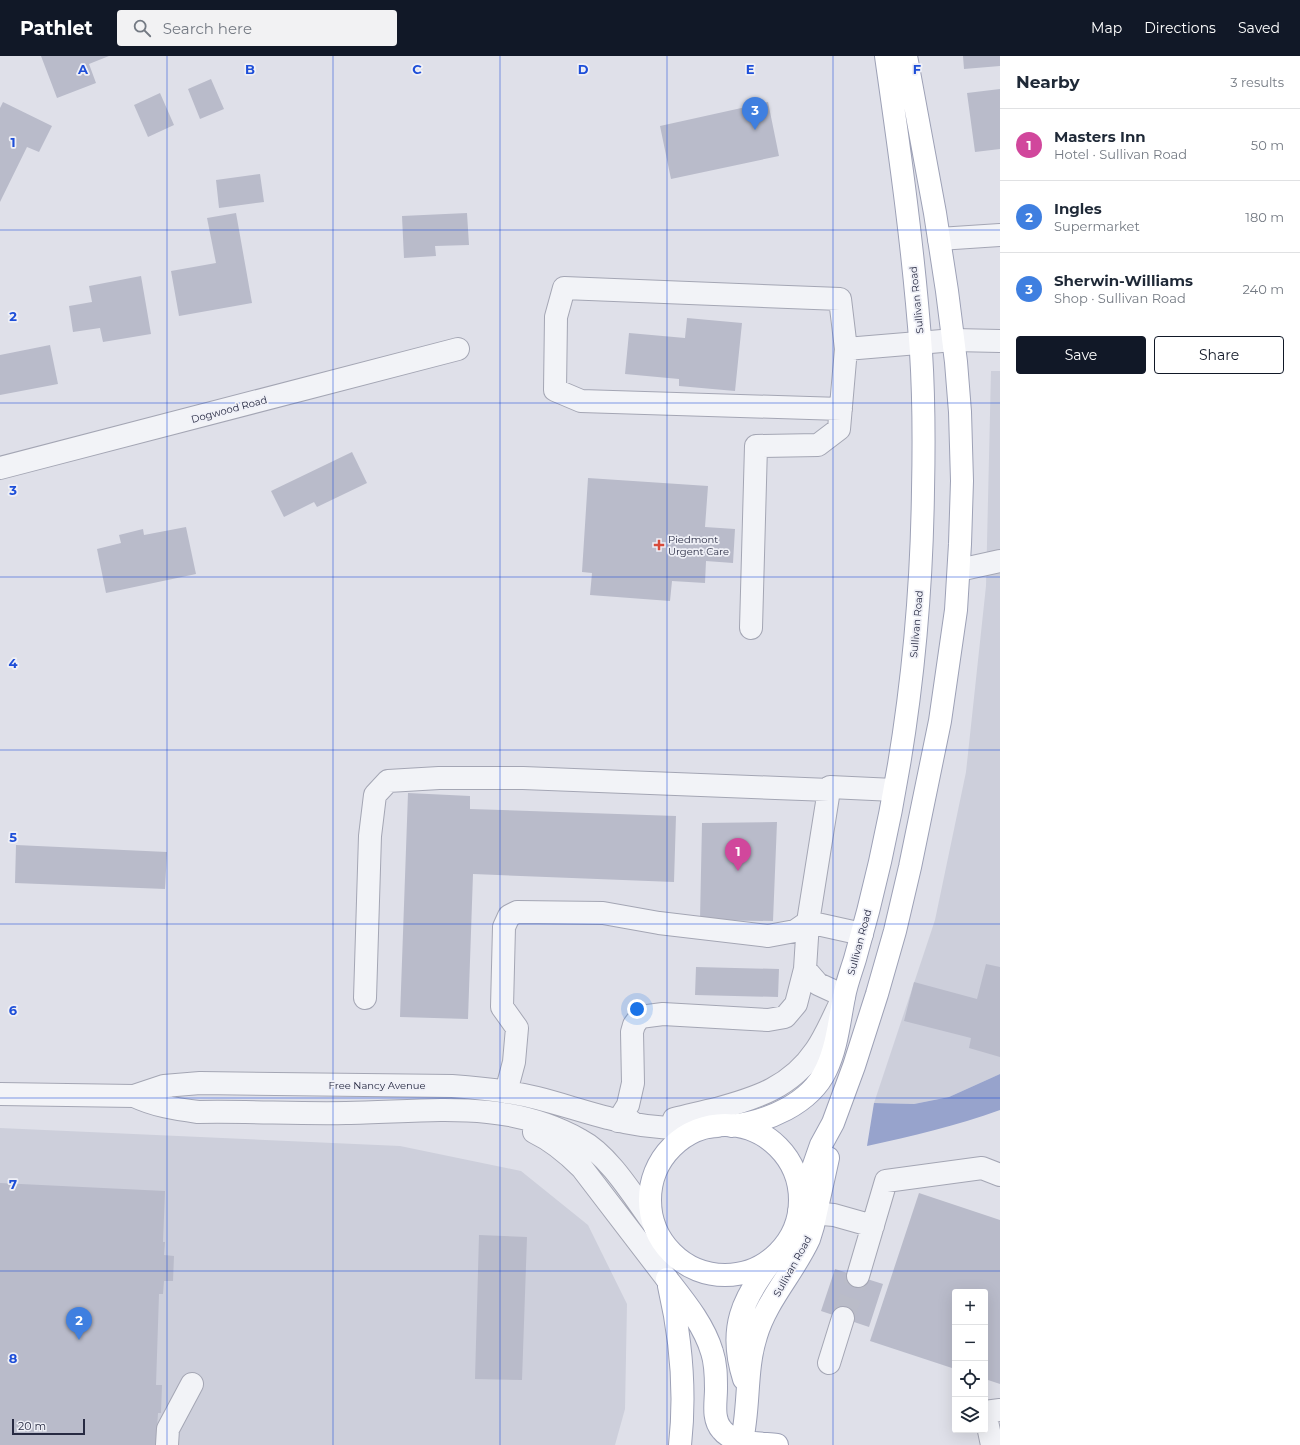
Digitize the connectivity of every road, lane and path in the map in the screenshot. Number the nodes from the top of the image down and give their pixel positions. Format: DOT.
graph roads {
  1 [pos="886,56"];
  2 [pos="906,56"];
  3 [pos="1000,235"];
  4 [pos="939,238"];
  5 [pos="954,340"];
  6 [pos="1000,341"];
  7 [pos="920,343"];
  8 [pos="846,348"];
  9 [pos="458,349"];
  10 [pos="841,410"];
  11 [pos="0,468"];
  12 [pos="1000,560"];
  13 [pos="959,570"];
  14 [pos="750,628"];
  15 [pos="829,790"];
  16 [pos="894,790"];
  17 [pos="808,922"];
  18 [pos="862,934"];
  19 [pos="805,968"];
  20 [pos="844,996"];
  21 [pos="365,998"];
  22 [pos="506,1092"];
  23 [pos="0,1094"];
  24 [pos="134,1096"];
  25 [pos="474,1110"];
  26 [pos="618,1121"];
  27 [pos="724,1126"];
  28 [pos="1000,1175"];
  29 [pos="805,1210"];
  30 [pos="873,1226"];
  31 [pos="655,1227"];
  32 [pos="778,1253"];
  33 [pos="858,1276"];
  34 [pos="667,1280"];
  35 [pos="843,1318"];
  36 [pos="829,1363"];
  37 [pos="192,1384"];
  38 [pos="747,1402"];
  39 [pos="1000,1410"];
  40 [pos="741,1443"];
  41 [pos="167,1445"];
  42 [pos="680,1445"];
  43 [pos="777,1445"];
  44 [pos="992,1445"];
  1 -- 7 [label="main road, Sullivan Road"];
  2 -- 4 [label="main road, Sullivan Road"];
  3 -- 4 [label="street"];
  4 -- 5 [label="main road, Sullivan Road"];
  5 -- 6 [label="street"];
  5 -- 7 [label="street"];
  5 -- 13 [label="main road, Sullivan Road"];
  7 -- 8 [label="street"];
  7 -- 16 [label="main road, Sullivan Road"];
  8 -- 10 [label="street"];
  8 -- 10 [label="street"];
  9 -- 11 [label="street, Dogwood Road"];
  10 -- 14 [label="street"];
  12 -- 13 [label="street"];
  13 -- 29 [label="main road, Sullivan Road"];
  15 -- 16 [label="street"];
  15 -- 17 [label="street"];
  15 -- 21 [label="street"];
  16 -- 18 [label="main road, Sullivan Road"];
  17 -- 18 [label="street"];
  17 -- 19 [label="street"];
  17 -- 22 [label="street"];
  18 -- 20 [label="main road, Sullivan Road"];
  19 -- 20 [label="street"];
  19 -- 26 [label="street"];
  20 -- 26 [label="street, Free Nancy Avenue"];
  20 -- 27 [label="main road, Sullivan Road"];
  22 -- 24 [label="street, Free Nancy Avenue"];
  22 -- 26 [label="street, Free Nancy Avenue"];
  23 -- 24 [label="street, Free Nancy Avenue"];
  24 -- 25 [label="street, Free Nancy Avenue"];
  25 -- 31 [label="street, Free Nancy Avenue"];
  25 -- 34 [label="street, Free Nancy Avenue"];
  26 -- 27 [label="street, Free Nancy Avenue"];
  27 -- 29 [label="main road"];
  27 -- 31 [label="main road, Sullivan Road"];
  28 -- 30 [label="street"];
  29 -- 30 [label="street"];
  29 -- 32 [label="main road"];
  29 -- 38 [label="main road, Sullivan Road"];
  30 -- 33 [label="street"];
  31 -- 32 [label="main road"];
  31 -- 34 [label="main road"];
  32 -- 38 [label="main road, Sullivan Road"];
  34 -- 40 [label="main road"];
  34 -- 42 [label="main road"];
  35 -- 36 [label="street"];
  37 -- 41 [label="street"];
  38 -- 40 [label="main road, Sullivan Road"];
  39 -- 44 [label="street"];
  40 -- 43 [label="main road"];
}
